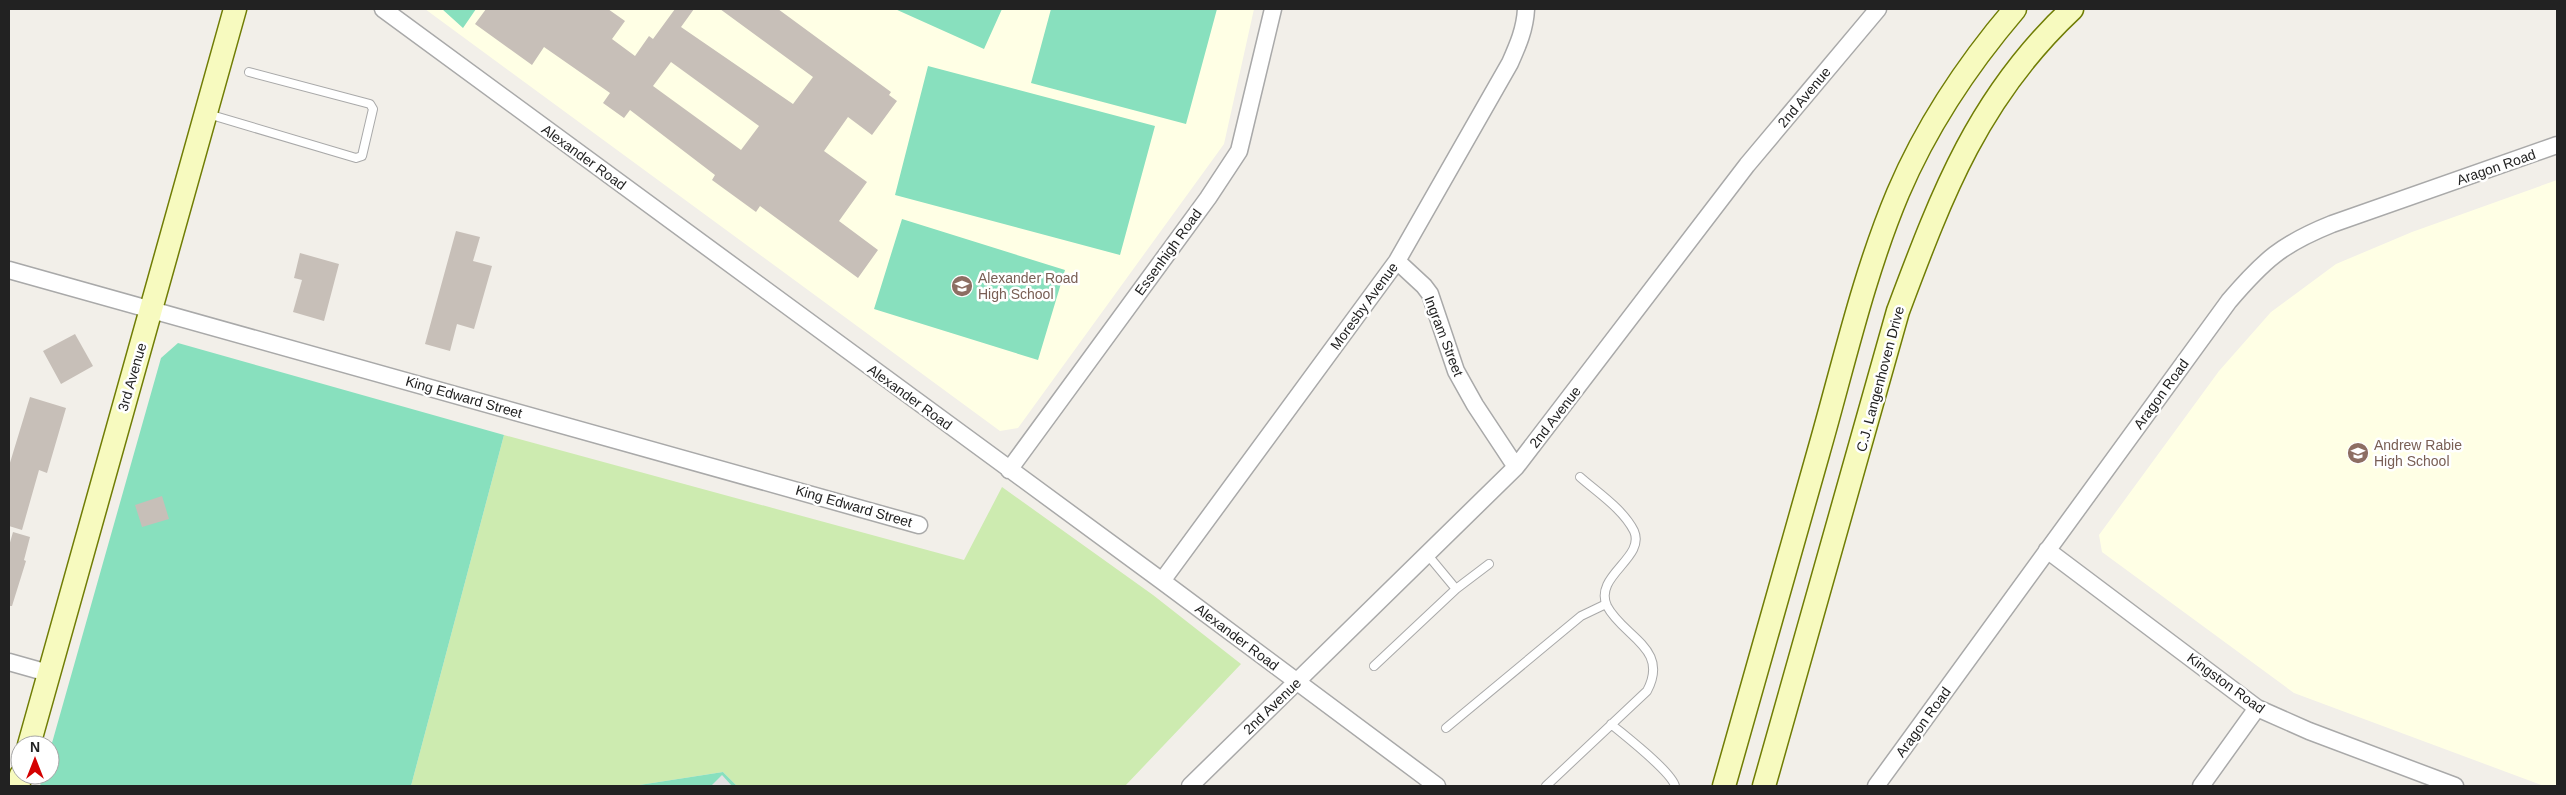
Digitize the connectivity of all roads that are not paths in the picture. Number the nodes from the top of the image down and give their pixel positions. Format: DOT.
graph roads {
  1 [pos="235,9"];
  2 [pos="383,9"];
  3 [pos="1273,9"];
  4 [pos="1526,9"];
  5 [pos="1878,9"];
  6 [pos="2015,9"];
  7 [pos="2072,9"];
  8 [pos="248,72"];
  9 [pos="206,114"];
  10 [pos="2557,146"];
  11 [pos="1397,261"];
  12 [pos="9,270"];
  13 [pos="151,310"];
  14 [pos="1516,467"];
  15 [pos="1008,470"];
  16 [pos="1580,477"];
  17 [pos="919,525"];
  18 [pos="2047,550"];
  19 [pos="1427,554"];
  20 [pos="1489,564"];
  21 [pos="1162,581"];
  22 [pos="1456,589"];
  23 [pos="1606,604"];
  24 [pos="9,662"];
  25 [pos="1374,666"];
  26 [pos="48,673"];
  27 [pos="1297,682"];
  28 [pos="2257,708"];
  29 [pos="1611,724"];
  30 [pos="1446,728"];
  31 [pos="32,735"];
  32 [pos="1190,786"];
  33 [pos="1437,786"];
  34 [pos="1546,786"];
  35 [pos="1675,786"];
  36 [pos="1724,786"];
  37 [pos="1764,786"];
  38 [pos="1876,786"];
  39 [pos="2201,786"];
  40 [pos="2455,786"];
  1 -- 9 [label="main road, 3rd Avenue"];
  2 -- 15 [label="street, Alexander Road"];
  3 -- 15 [label="street, Essenhigh Road"];
  4 -- 11 [label="street, Moresby Avenue"];
  5 -- 14 [label="street, 2nd Avenue"];
  6 -- 36 [label="main road"];
  7 -- 37 [label="main road, C.J. Langenhoven Drive"];
  8 -- 9 [label="lane"];
  9 -- 13 [label="main road, 3rd Avenue"];
  10 -- 18 [label="street, Aragon Road"];
  11 -- 14 [label="street, Ingram Street"];
  11 -- 21 [label="street, Moresby Avenue"];
  12 -- 13 [label="street, King Edward Street"];
  13 -- 17 [label="street, King Edward Street"];
  13 -- 26 [label="main road, 3rd Avenue"];
  14 -- 19 [label="street, 2nd Avenue"];
  15 -- 21 [label="street, Alexander Road"];
  16 -- 23 [label="lane"];
  18 -- 28 [label="street, Kingston Road"];
  18 -- 38 [label="street, Aragon Road"];
  19 -- 22 [label="lane"];
  19 -- 27 [label="street, 2nd Avenue"];
  20 -- 22 [label="lane"];
  21 -- 27 [label="street, Alexander Road"];
  22 -- 25 [label="lane"];
  23 -- 29 [label="lane"];
  23 -- 30 [label="lane"];
  24 -- 26 [label="street"];
  26 -- 31 [label="main road, 3rd Avenue"];
  27 -- 32 [label="street, 2nd Avenue"];
  27 -- 33 [label="street, Alexander Road"];
  28 -- 39 [label="street"];
  28 -- 40 [label="street, Kingston Road"];
  29 -- 34 [label="lane"];
  29 -- 35 [label="lane"];
}
